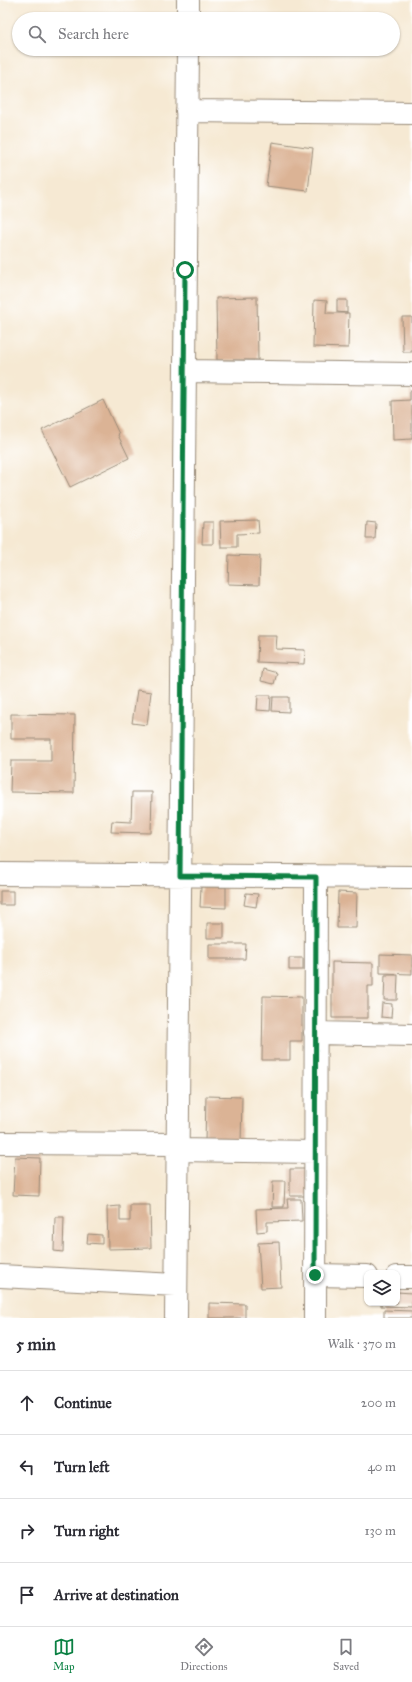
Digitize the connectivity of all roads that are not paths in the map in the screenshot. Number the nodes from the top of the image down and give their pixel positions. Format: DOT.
graph roads {
  1 [pos="188,0"];
  2 [pos="188,12"];
  3 [pos="188,56"];
  4 [pos="187,111"];
  5 [pos="412,113"];
  6 [pos="185,371"];
  7 [pos="412,374"];
  8 [pos="0,874"];
  9 [pos="180,876"];
  10 [pos="316,877"];
  11 [pos="412,877"];
  12 [pos="316,1033"];
  13 [pos="412,1035"];
  14 [pos="0,1143"];
  15 [pos="177,1147"];
  16 [pos="315,1152"];
  17 [pos="315,1275"];
  18 [pos="0,1276"];
  19 [pos="364,1276"];
  20 [pos="400,1277"];
  21 [pos="412,1277"];
  22 [pos="176,1285"];
  23 [pos="176,1318"];
  24 [pos="315,1318"];
  1 -- 2 [label="street"];
  3 -- 4 [label="street"];
  4 -- 5 [label="street"];
  4 -- 6 [label="street"];
  6 -- 7 [label="street"];
  6 -- 9 [label="street"];
  8 -- 9 [label="street"];
  9 -- 10 [label="street"];
  9 -- 15 [label="street"];
  10 -- 11 [label="street"];
  10 -- 12 [label="street"];
  12 -- 13 [label="street"];
  12 -- 16 [label="street"];
  14 -- 15 [label="street"];
  15 -- 16 [label="street"];
  15 -- 22 [label="street"];
  16 -- 17 [label="street"];
  17 -- 19 [label="street"];
  17 -- 24 [label="street"];
  18 -- 22 [label="street"];
  20 -- 21 [label="street"];
  22 -- 23 [label="street"];
}
